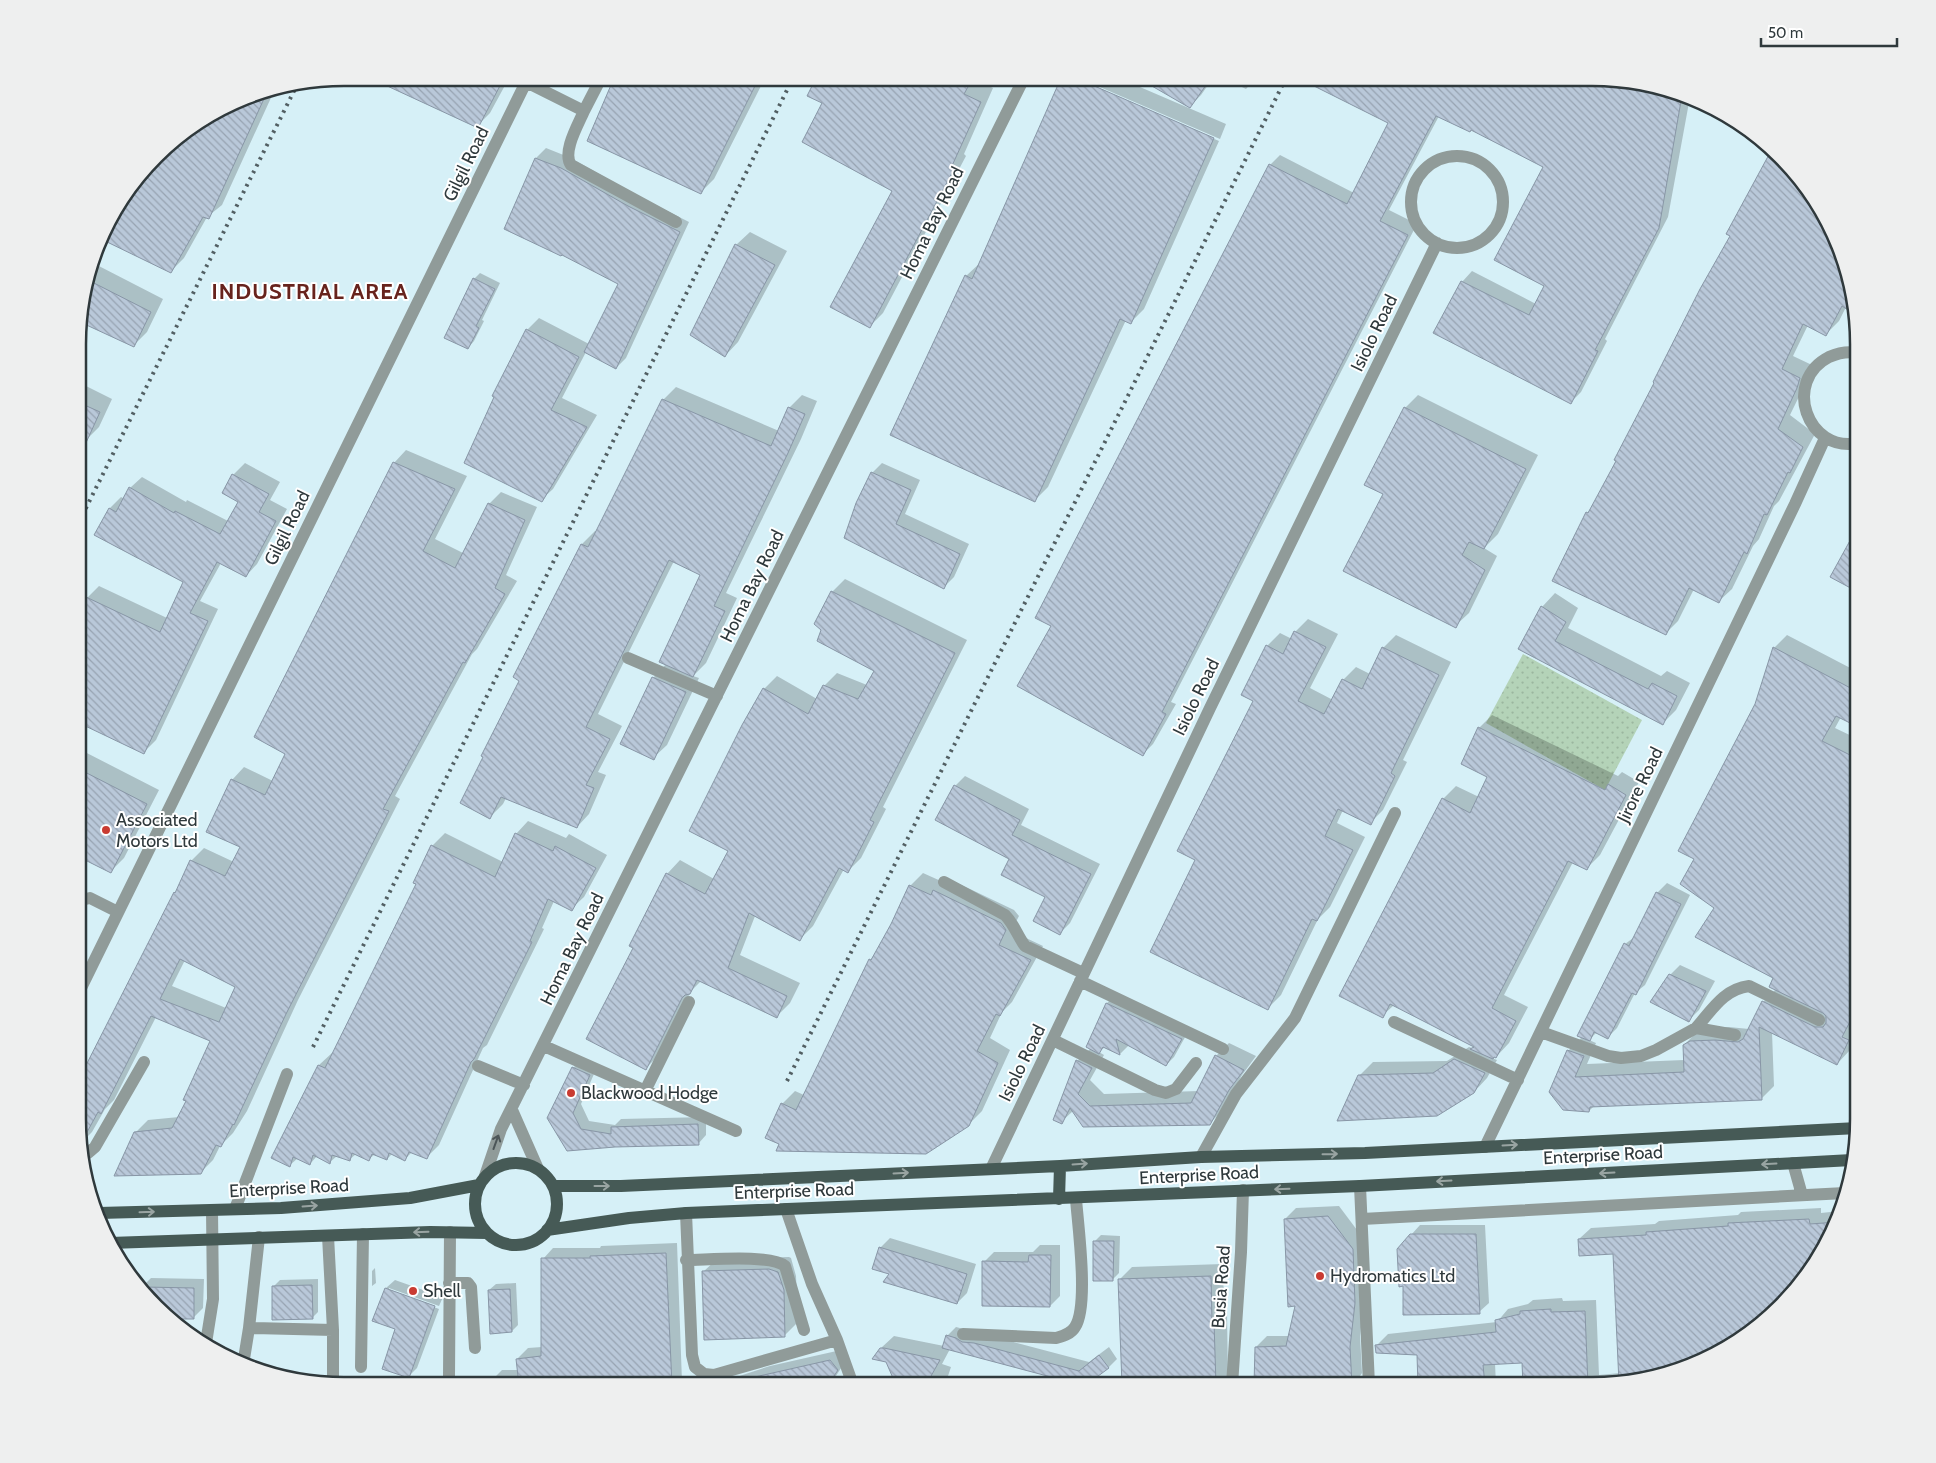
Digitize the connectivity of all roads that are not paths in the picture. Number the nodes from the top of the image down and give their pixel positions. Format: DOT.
graph roads {
  1 [pos="524,86"];
  2 [pos="538,86"];
  3 [pos="597,86"];
  4 [pos="1020,86"];
  5 [pos="584,111"];
  6 [pos="676,222"];
  7 [pos="1437,243"];
  8 [pos="1850,352"];
  9 [pos="1826,438"];
  10 [pos="1850,444"];
  11 [pos="628,658"];
  12 [pos="717,696"];
  13 [pos="1395,813"];
  14 [pos="944,882"];
  15 [pos="86,899"];
  16 [pos="118,912"];
  17 [pos="1082,977"];
  18 [pos="86,978"];
  19 [pos="689,1002"];
  20 [pos="1819,1020"];
  21 [pos="1394,1022"];
  22 [pos="1696,1028"];
  23 [pos="1541,1032"];
  24 [pos="1735,1035"];
  25 [pos="1053,1040"];
  26 [pos="544,1046"];
  27 [pos="1223,1049"];
  28 [pos="144,1062"];
  29 [pos="1196,1063"];
  30 [pos="478,1066"];
  31 [pos="287,1074"];
  32 [pos="1518,1080"];
  33 [pos="524,1085"];
  34 [pos="645,1091"];
  35 [pos="512,1110"];
  36 [pos="1849,1128"];
  37 [pos="736,1131"];
  38 [pos="1485,1147"];
  39 [pos="88,1153"];
  40 [pos="1200,1157"];
  41 [pos="1847,1160"];
  42 [pos="1793,1163"];
  43 [pos="1060,1166"];
  44 [pos="538,1169"];
  45 [pos="991,1169"];
  46 [pos="482,1181"];
  47 [pos="553,1186"];
  48 [pos="1360,1186"];
  49 [pos="1243,1190"];
  50 [pos="1839,1193"];
  51 [pos="1802,1195"];
  52 [pos="1059,1199"];
  53 [pos="1076,1199"];
  54 [pos="235,1209"];
  55 [pos="786,1209"];
  56 [pos="212,1210"];
  57 [pos="104,1213"];
  58 [pos="686,1213"];
  59 [pos="1362,1219"];
  60 [pos="548,1230"];
  61 [pos="450,1232"];
  62 [pos="487,1233"];
  63 [pos="363,1234"];
  64 [pos="328,1236"];
  65 [pos="259,1237"];
  66 [pos="213,1238"];
  67 [pos="118,1243"];
  68 [pos="686,1260"];
  69 [pos="449,1283"];
  70 [pos="249,1328"];
  71 [pos="334,1330"];
  72 [pos="804,1330"];
  73 [pos="963,1334"];
  74 [pos="207,1337"];
  75 [pos="837,1340"];
  76 [pos="475,1348"];
  77 [pos="245,1356"];
  78 [pos="361,1367"];
  79 [pos="333,1376"];
  80 [pos="449,1377"];
  81 [pos="850,1377"];
  82 [pos="1233,1377"];
  83 [pos="1369,1377"];
  1 -- 16 [label="lane, Gilgil Road"];
  2 -- 5 [label="lane"];
  3 -- 5 [label="lane"];
  4 -- 12 [label="lane, Homa Bay Road"];
  5 -- 6 [label="lane"];
  7 -- 7 [label="lane"];
  7 -- 17 [label="lane, Isiolo Road"];
  8 -- 9 [label="lane"];
  9 -- 10 [label="lane"];
  9 -- 23 [label="lane, Jirore Road"];
  11 -- 12 [label="lane"];
  12 -- 26 [label="lane, Homa Bay Road"];
  13 -- 40 [label="lane"];
  14 -- 17 [label="lane"];
  15 -- 16 [label="lane"];
  16 -- 18 [label="lane, Gilgil Road"];
  17 -- 25 [label="lane, Isiolo Road"];
  17 -- 27 [label="lane"];
  19 -- 34 [label="lane"];
  20 -- 22 [label="lane"];
  21 -- 32 [label="lane"];
  22 -- 23 [label="lane"];
  22 -- 24 [label="lane"];
  23 -- 32 [label="lane, Jirore Road"];
  25 -- 29 [label="lane"];
  25 -- 45 [label="lane, Isiolo Road"];
  26 -- 33 [label="lane, Homa Bay Road"];
  26 -- 34 [label="lane"];
  28 -- 39 [label="lane"];
  30 -- 33 [label="lane"];
  31 -- 54 [label="lane"];
  32 -- 38 [label="lane, Jirore Road"];
  33 -- 35 [label="lane, Homa Bay Road"];
  34 -- 37 [label="lane"];
  35 -- 44 [label="lane"];
  46 -- 35 [label="lane, Homa Bay Road, one-way"];
  38 -- 36 [label="main road, Enterprise Road, one-way"];
  40 -- 38 [label="main road, Enterprise Road, one-way"];
  43 -- 40 [label="main road, Enterprise Road, one-way"];
  41 -- 42 [label="main road, Enterprise Road"];
  42 -- 48 [label="main road, Enterprise Road, one-way"];
  42 -- 51 [label="lane"];
  43 -- 45 [label="main road, Enterprise Road"];
  43 -- 52 [label="main road"];
  44 -- 46 [label="main road, Enterprise Road"];
  44 -- 47 [label="main road"];
  47 -- 45 [label="main road, Enterprise Road, one-way"];
  54 -- 46 [label="main road, Enterprise Road, one-way"];
  46 -- 62 [label="main road"];
  47 -- 60 [label="main road"];
  48 -- 49 [label="main road, Enterprise Road, one-way"];
  48 -- 59 [label="lane"];
  49 -- 53 [label="main road, Enterprise Road"];
  49 -- 82 [label="lane, Busia Road"];
  50 -- 51 [label="lane"];
  51 -- 59 [label="lane"];
  52 -- 53 [label="main road, Enterprise Road"];
  52 -- 55 [label="main road, Enterprise Road"];
  53 -- 73 [label="lane"];
  54 -- 56 [label="main road, Enterprise Road"];
  55 -- 58 [label="main road, Enterprise Road"];
  55 -- 75 [label="lane"];
  57 -- 56 [label="main road, Enterprise Road, one-way"];
  56 -- 66 [label="lane"];
  58 -- 60 [label="main road, Enterprise Road"];
  58 -- 68 [label="lane"];
  59 -- 83 [label="lane"];
  60 -- 62 [label="main road, Enterprise Road"];
  61 -- 62 [label="main road, Enterprise Road"];
  61 -- 63 [label="main road, Enterprise Road, one-way"];
  61 -- 69 [label="lane"];
  63 -- 64 [label="main road, Enterprise Road"];
  63 -- 78 [label="lane"];
  64 -- 65 [label="main road, Enterprise Road"];
  64 -- 71 [label="lane"];
  65 -- 66 [label="main road, Enterprise Road"];
  65 -- 70 [label="lane"];
  66 -- 67 [label="main road, Enterprise Road"];
  66 -- 74 [label="lane"];
  68 -- 72 [label="lane"];
  68 -- 75 [label="lane"];
  69 -- 76 [label="lane"];
  69 -- 80 [label="lane"];
  70 -- 71 [label="lane"];
  70 -- 77 [label="lane"];
  71 -- 79 [label="lane"];
  75 -- 81 [label="lane"];
}
